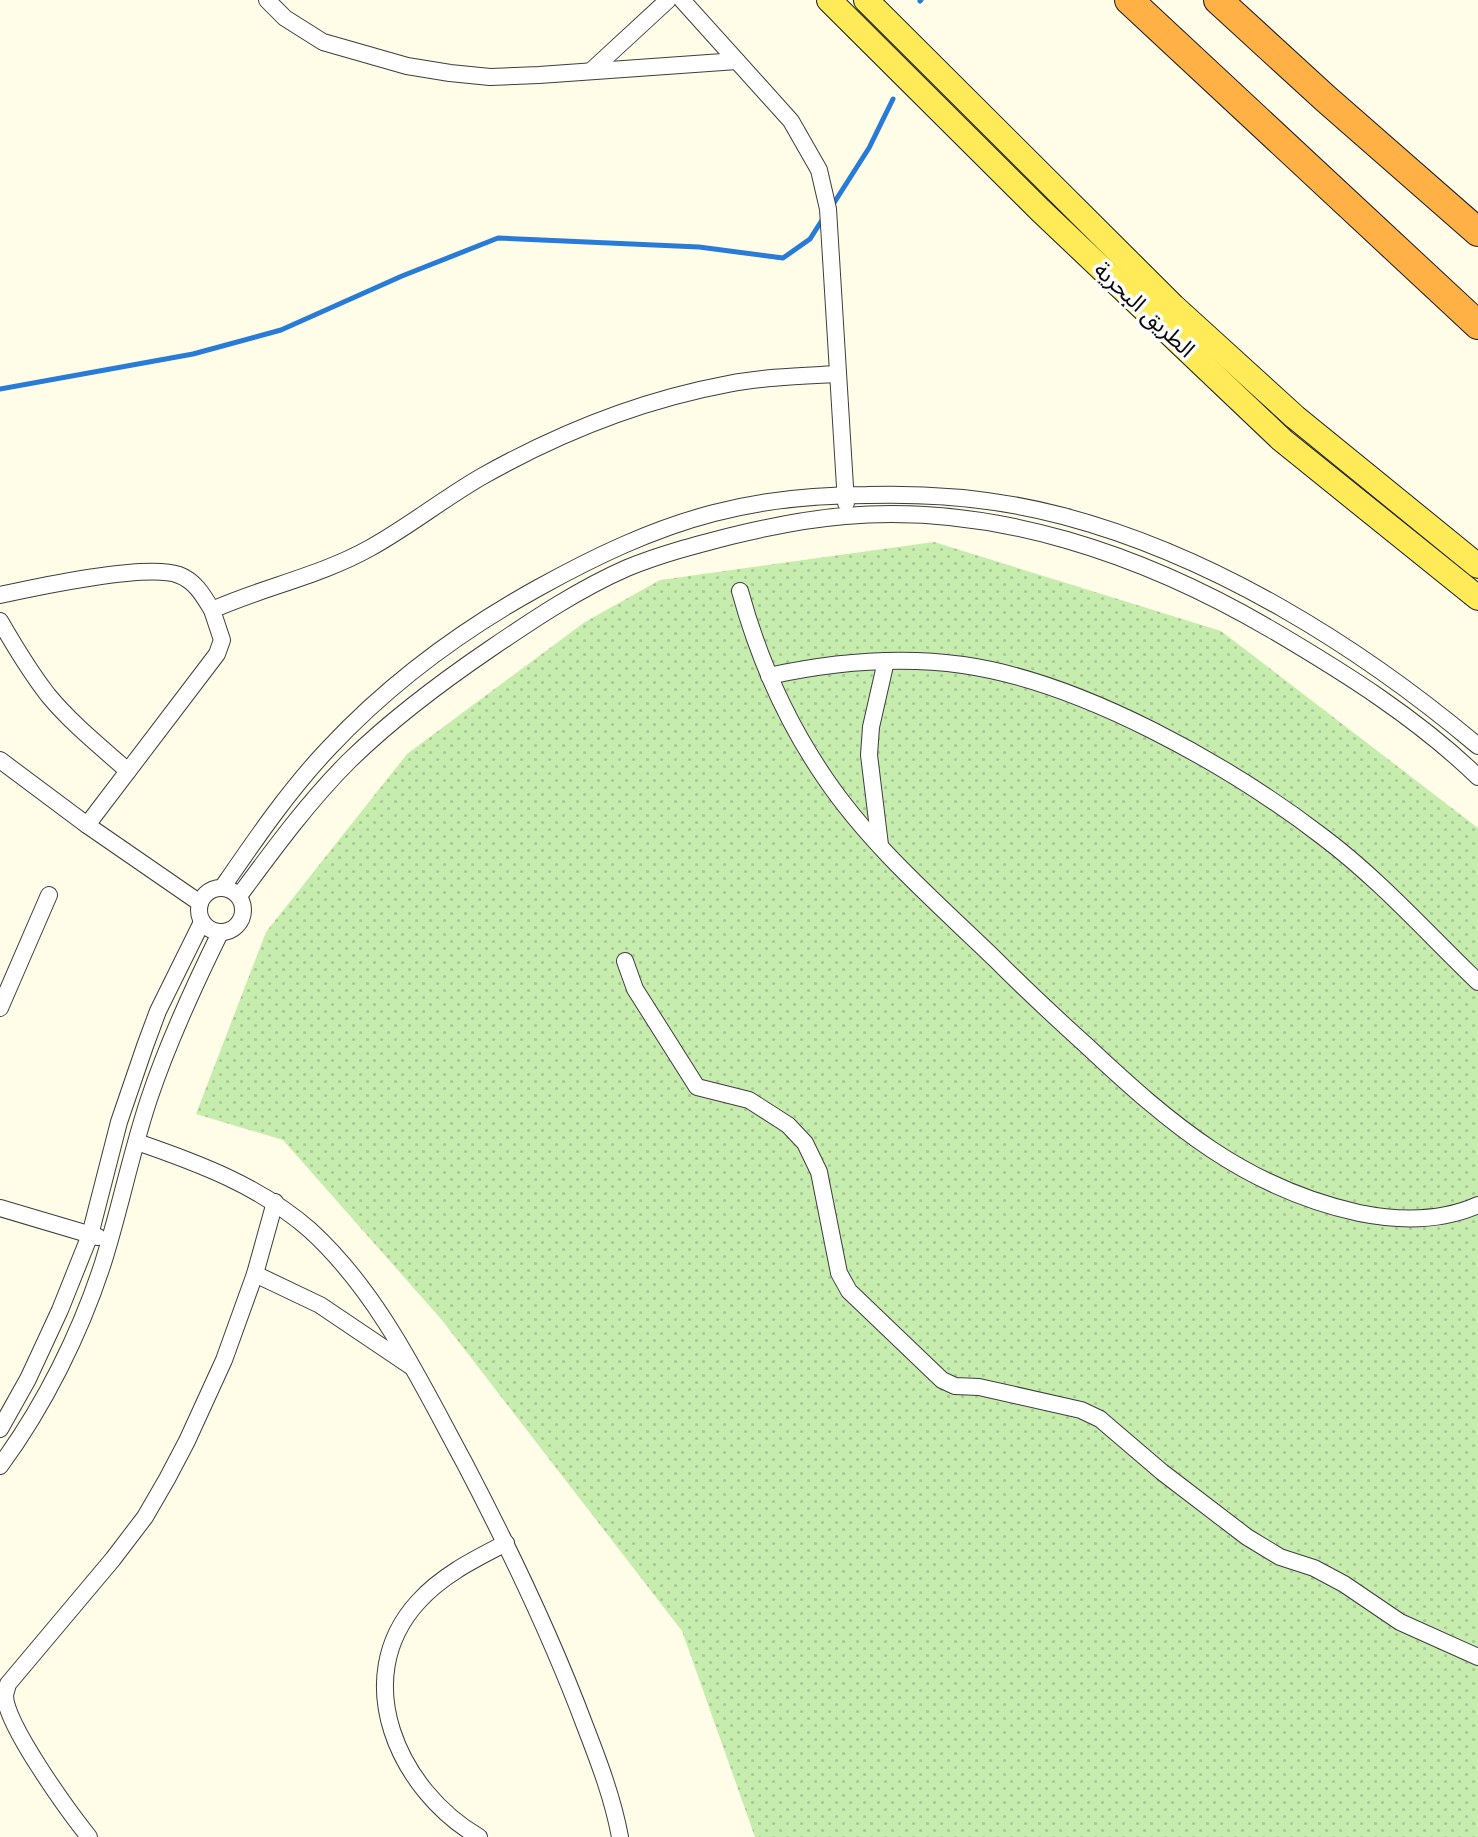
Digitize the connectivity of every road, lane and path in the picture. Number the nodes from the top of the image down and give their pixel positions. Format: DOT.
graph roads {
  1 [pos="267,0"];
  2 [pos="668,0"];
  3 [pos="682,0"];
  4 [pos="829,0"];
  5 [pos="866,0"];
  6 [pos="1129,0"];
  7 [pos="1218,0"];
  8 [pos="737,61"];
  9 [pos="591,71"];
  10 [pos="1478,232"];
  11 [pos="1478,325"];
  12 [pos="838,374"];
  13 [pos="846,495"];
  14 [pos="847,515"];
  15 [pos="1478,566"];
  16 [pos="740,591"];
  17 [pos="0,595"];
  18 [pos="1478,598"];
  19 [pos="212,610"];
  20 [pos="0,621"];
  21 [pos="886,661"];
  22 [pos="769,676"];
  23 [pos="1478,746"];
  24 [pos="0,760"];
  25 [pos="128,771"];
  26 [pos="1478,777"];
  27 [pos="87,825"];
  28 [pos="880,845"];
  29 [pos="222,888"];
  30 [pos="49,895"];
  31 [pos="239,896"];
  32 [pos="200,903"];
  33 [pos="202,922"];
  34 [pos="220,933"];
  35 [pos="625,961"];
  36 [pos="1478,982"];
  37 [pos="0,1007"];
  38 [pos="137,1142"];
  39 [pos="275,1202"];
  40 [pos="1478,1205"];
  41 [pos="0,1209"];
  42 [pos="90,1235"];
  43 [pos="110,1241"];
  44 [pos="255,1274"];
  45 [pos="414,1368"];
  46 [pos="0,1429"];
  47 [pos="0,1466"];
  48 [pos="506,1542"];
  49 [pos="1478,1657"];
  50 [pos="89,1837"];
  51 [pos="479,1837"];
  52 [pos="620,1837"];
  1 -- 9 [label="street"];
  2 -- 9 [label="street"];
  3 -- 8 [label="street"];
  4 -- 18 [label="main road, الطريق البحرية"];
  5 -- 15 [label="main road, الطريق البحرية"];
  6 -- 11 [label="highway"];
  7 -- 10 [label="highway"];
  8 -- 9 [label="street"];
  8 -- 12 [label="street"];
  12 -- 13 [label="street"];
  12 -- 19 [label="street"];
  13 -- 14 [label="street"];
  13 -- 23 [label="street"];
  13 -- 29 [label="street"];
  14 -- 26 [label="street"];
  14 -- 31 [label="street"];
  16 -- 22 [label="street"];
  17 -- 19 [label="street"];
  19 -- 25 [label="street"];
  20 -- 25 [label="street"];
  21 -- 22 [label="street"];
  21 -- 28 [label="street"];
  21 -- 36 [label="street"];
  22 -- 28 [label="street"];
  24 -- 27 [label="street"];
  25 -- 27 [label="street"];
  27 -- 32 [label="street"];
  28 -- 40 [label="street"];
  29 -- 31 [label="street"];
  29 -- 32 [label="street"];
  30 -- 37 [label="street"];
  31 -- 34 [label="street"];
  32 -- 33 [label="street"];
  33 -- 34 [label="street"];
  33 -- 42 [label="street"];
  34 -- 38 [label="street"];
  35 -- 49 [label="street"];
  38 -- 39 [label="street"];
  38 -- 43 [label="street"];
  39 -- 44 [label="street"];
  39 -- 45 [label="street"];
  41 -- 42 [label="street"];
  42 -- 43 [label="street"];
  42 -- 46 [label="street"];
  43 -- 47 [label="street"];
  44 -- 45 [label="street"];
  44 -- 50 [label="street"];
  45 -- 48 [label="street"];
  48 -- 51 [label="street"];
  48 -- 52 [label="street"];
}
